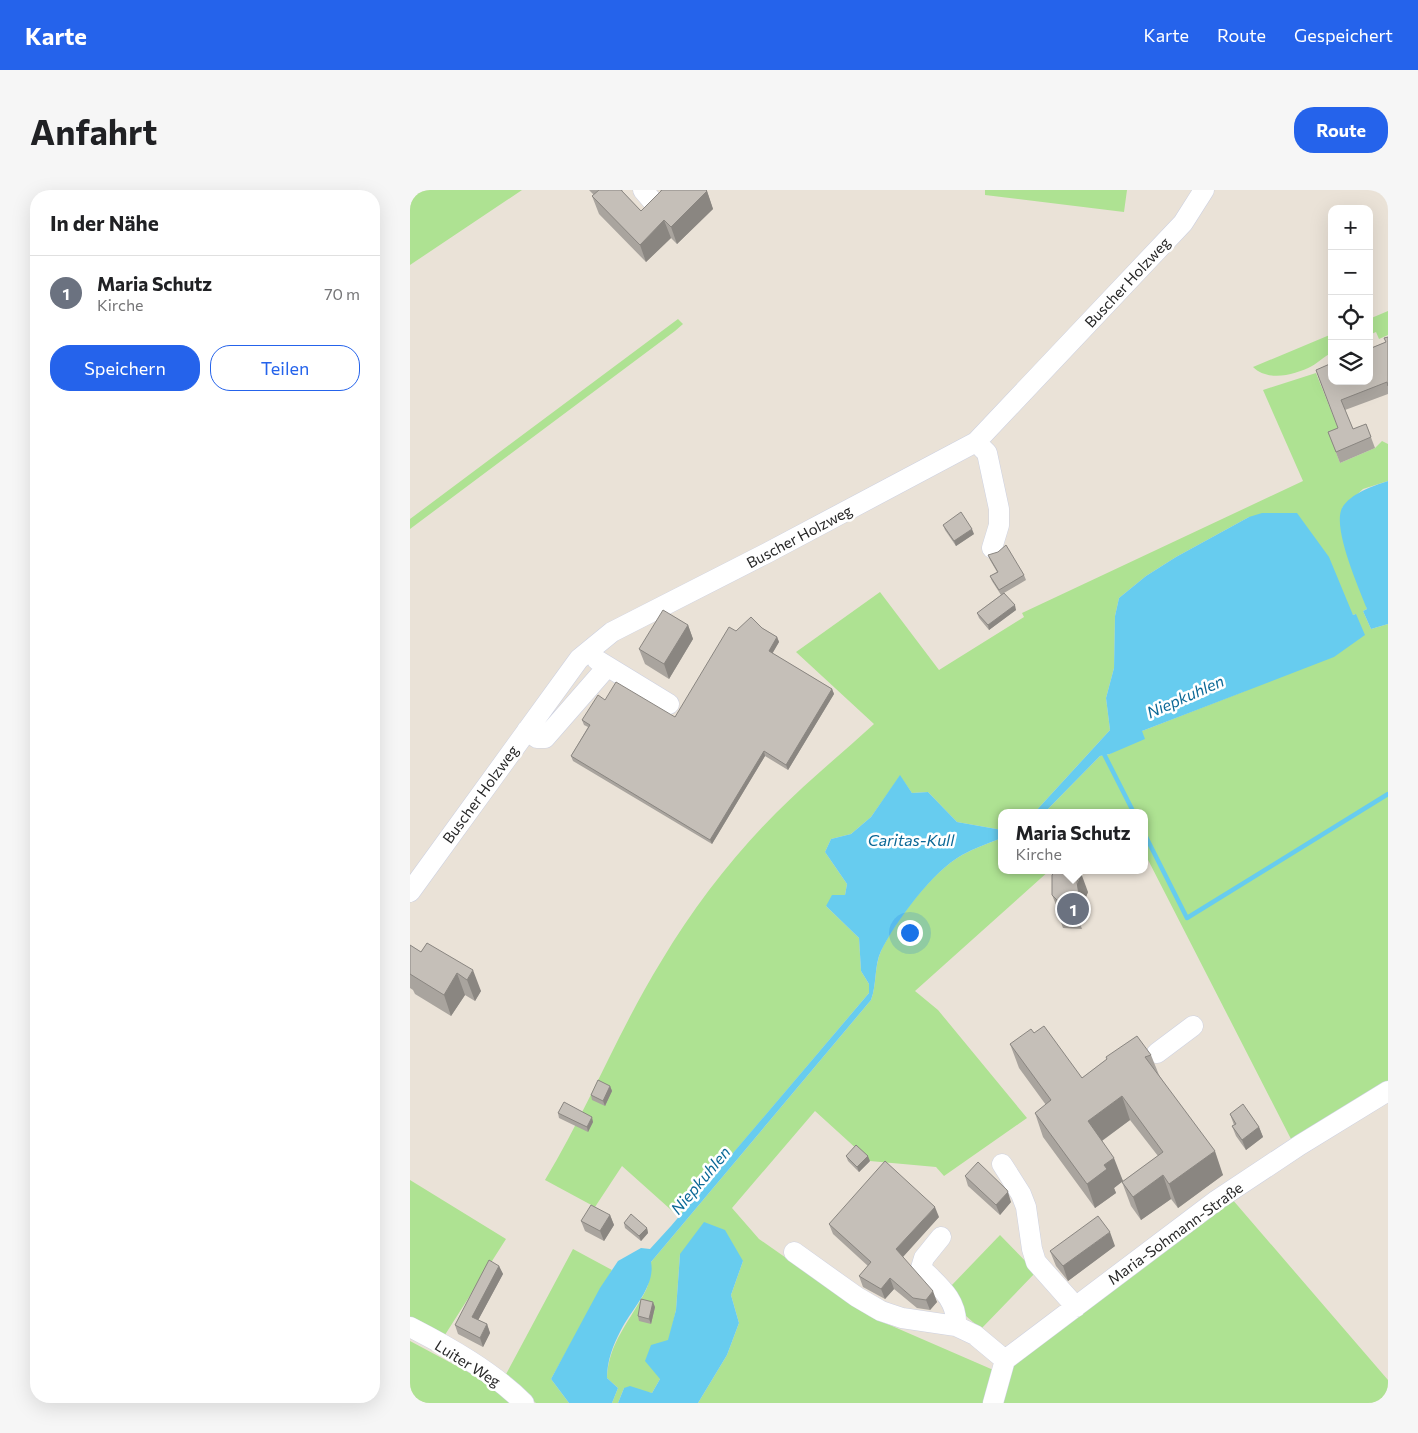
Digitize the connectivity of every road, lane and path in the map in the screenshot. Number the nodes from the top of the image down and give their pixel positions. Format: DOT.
graph roads {
  1 [pos="1204,190"];
  2 [pos="976,442"];
  3 [pos="992,548"];
  4 [pos="588,652"];
  5 [pos="607,667"];
  6 [pos="669,704"];
  7 [pos="527,730"];
  8 [pos="410,892"];
  9 [pos="1193,1026"];
  10 [pos="1157,1053"];
  11 [pos="1388,1091"];
  12 [pos="1002,1164"];
  13 [pos="941,1237"];
  14 [pos="794,1252"];
  15 [pos="1076,1307"];
  16 [pos="956,1326"];
  17 [pos="410,1327"];
  18 [pos="1005,1360"];
  19 [pos="524,1403"];
  20 [pos="993,1403"];
  1 -- 2 [label="street, Buscher Holzweg"];
  2 -- 3 [label="street"];
  2 -- 4 [label="street, Buscher Holzweg"];
  4 -- 5 [label="street"];
  4 -- 7 [label="street, Buscher Holzweg"];
  5 -- 6 [label="street"];
  5 -- 7 [label="street"];
  7 -- 8 [label="street, Buscher Holzweg"];
  9 -- 10 [label="street"];
  11 -- 15 [label="street, Maria-Sohmann-Straße"];
  12 -- 15 [label="street"];
  13 -- 16 [label="street"];
  14 -- 16 [label="street"];
  15 -- 18 [label="street, Maria-Sohmann-Straße"];
  16 -- 18 [label="street"];
  17 -- 19 [label="street, Luiter Weg"];
  18 -- 20 [label="street"];
}
